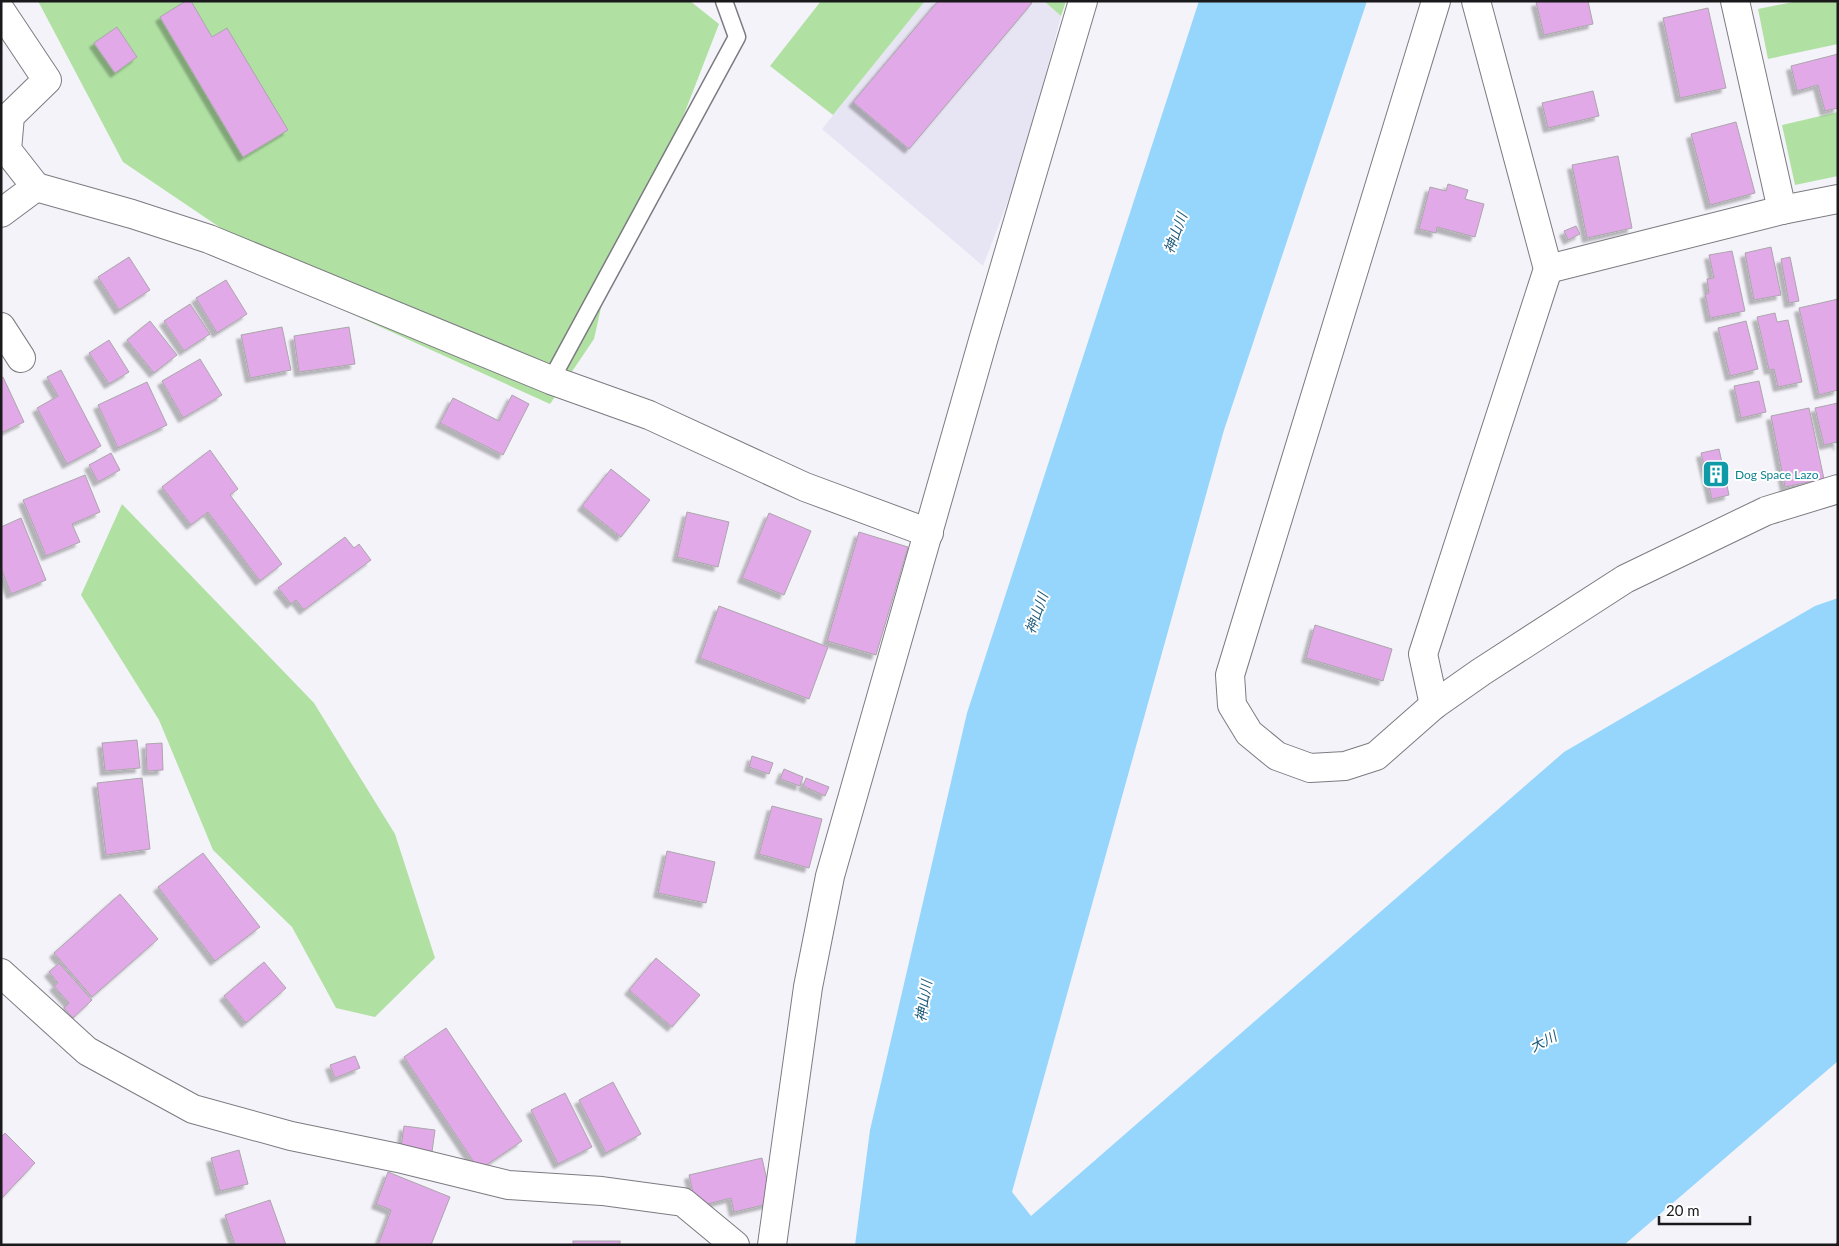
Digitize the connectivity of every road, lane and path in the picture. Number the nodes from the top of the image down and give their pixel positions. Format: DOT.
graph roads {
  1 [pos="724,1"];
  2 [pos="1083,1"];
  3 [pos="1436,1"];
  4 [pos="1476,1"];
  5 [pos="1735,1"];
  6 [pos="1,11"];
  7 [pos="36,187"];
  8 [pos="1838,199"];
  9 [pos="1782,210"];
  10 [pos="1,213"];
  11 [pos="1548,269"];
  12 [pos="1,328"];
  13 [pos="21,358"];
  14 [pos="551,380"];
  15 [pos="1838,489"];
  16 [pos="928,533"];
  17 [pos="1434,706"];
  18 [pos="1,972"];
  19 [pos="735,1245"];
  20 [pos="772,1245"];
  1 -- 14 [label="lane"];
  2 -- 16 [label="street"];
  3 -- 17 [label="street"];
  4 -- 11 [label="street"];
  5 -- 9 [label="street"];
  6 -- 7 [label="street"];
  7 -- 10 [label="street"];
  7 -- 14 [label="street"];
  8 -- 9 [label="street"];
  9 -- 11 [label="street"];
  11 -- 17 [label="street"];
  12 -- 13 [label="street"];
  14 -- 16 [label="street"];
  15 -- 17 [label="street"];
  16 -- 20 [label="street"];
  18 -- 19 [label="street"];
}
